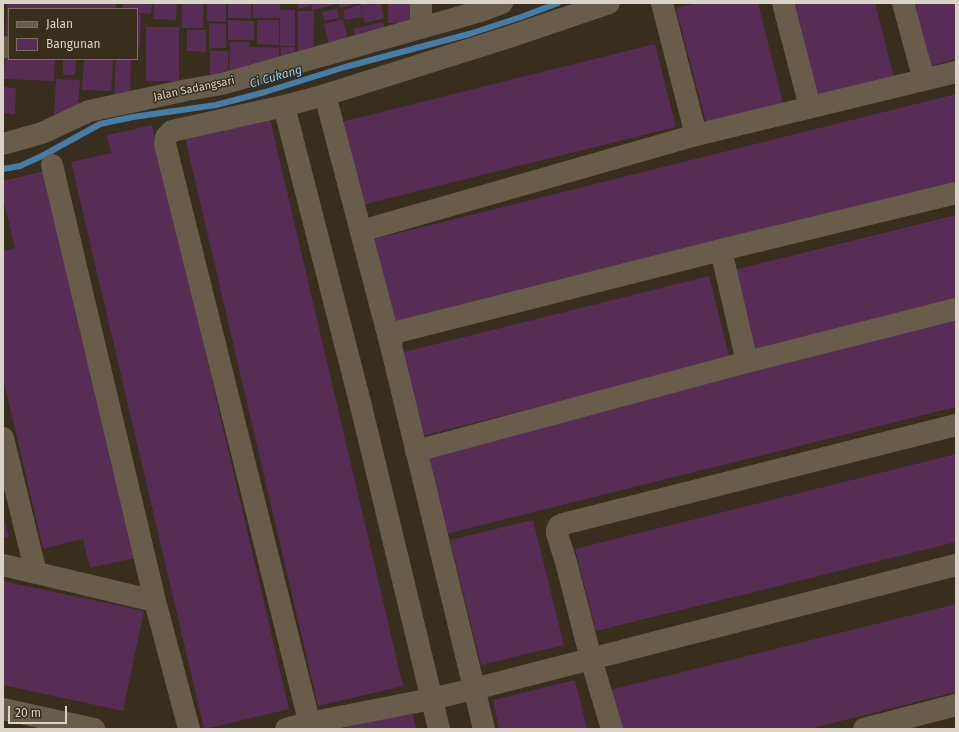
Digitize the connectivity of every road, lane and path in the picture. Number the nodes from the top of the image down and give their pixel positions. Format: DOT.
graph roads {
  1 [pos="421,3"];
  2 [pos="502,3"];
  3 [pos="609,3"];
  4 [pos="662,3"];
  5 [pos="783,3"];
  6 [pos="903,3"];
  7 [pos="421,28"];
  8 [pos="956,72"];
  9 [pos="924,80"];
  10 [pos="326,95"];
  11 [pos="284,106"];
  12 [pos="810,107"];
  13 [pos="696,135"];
  14 [pos="3,144"];
  15 [pos="52,165"];
  16 [pos="956,193"];
  17 [pos="361,231"];
  18 [pos="721,250"];
  19 [pos="956,308"];
  20 [pos="391,346"];
  21 [pos="747,362"];
  22 [pos="956,425"];
  23 [pos="3,438"];
  24 [pos="416,451"];
  25 [pos="3,565"];
  26 [pos="956,565"];
  27 [pos="36,573"];
  28 [pos="155,601"];
  29 [pos="591,659"];
  30 [pos="474,689"];
  31 [pos="432,699"];
  32 [pos="956,705"];
  33 [pos="3,709"];
  34 [pos="310,726"];
  35 [pos="94,729"];
  36 [pos="189,729"];
  37 [pos="286,729"];
  38 [pos="439,729"];
  39 [pos="484,729"];
  40 [pos="612,729"];
  41 [pos="864,729"];
  1 -- 7 [label="street"];
  2 -- 7 [label="street, Jalan Sadangsari"];
  3 -- 10 [label="street"];
  4 -- 13 [label="street"];
  5 -- 12 [label="street"];
  6 -- 9 [label="street"];
  7 -- 14 [label="street, Jalan Sadangsari"];
  8 -- 9 [label="street"];
  9 -- 12 [label="street"];
  10 -- 11 [label="street"];
  10 -- 17 [label="street"];
  11 -- 31 [label="street"];
  11 -- 34 [label="street"];
  12 -- 13 [label="street"];
  13 -- 17 [label="street"];
  15 -- 28 [label="street"];
  16 -- 18 [label="street"];
  17 -- 20 [label="street"];
  18 -- 20 [label="street"];
  18 -- 21 [label="street"];
  19 -- 21 [label="street"];
  20 -- 24 [label="street"];
  21 -- 24 [label="street"];
  22 -- 29 [label="street"];
  23 -- 27 [label="street"];
  24 -- 30 [label="street"];
  25 -- 27 [label="street"];
  26 -- 29 [label="street"];
  27 -- 28 [label="street"];
  28 -- 36 [label="street"];
  29 -- 30 [label="street"];
  29 -- 40 [label="street"];
  30 -- 31 [label="street"];
  30 -- 39 [label="street"];
  31 -- 34 [label="street"];
  31 -- 38 [label="street"];
  32 -- 41 [label="street"];
  33 -- 35 [label="street"];
  34 -- 37 [label="street"];
}
